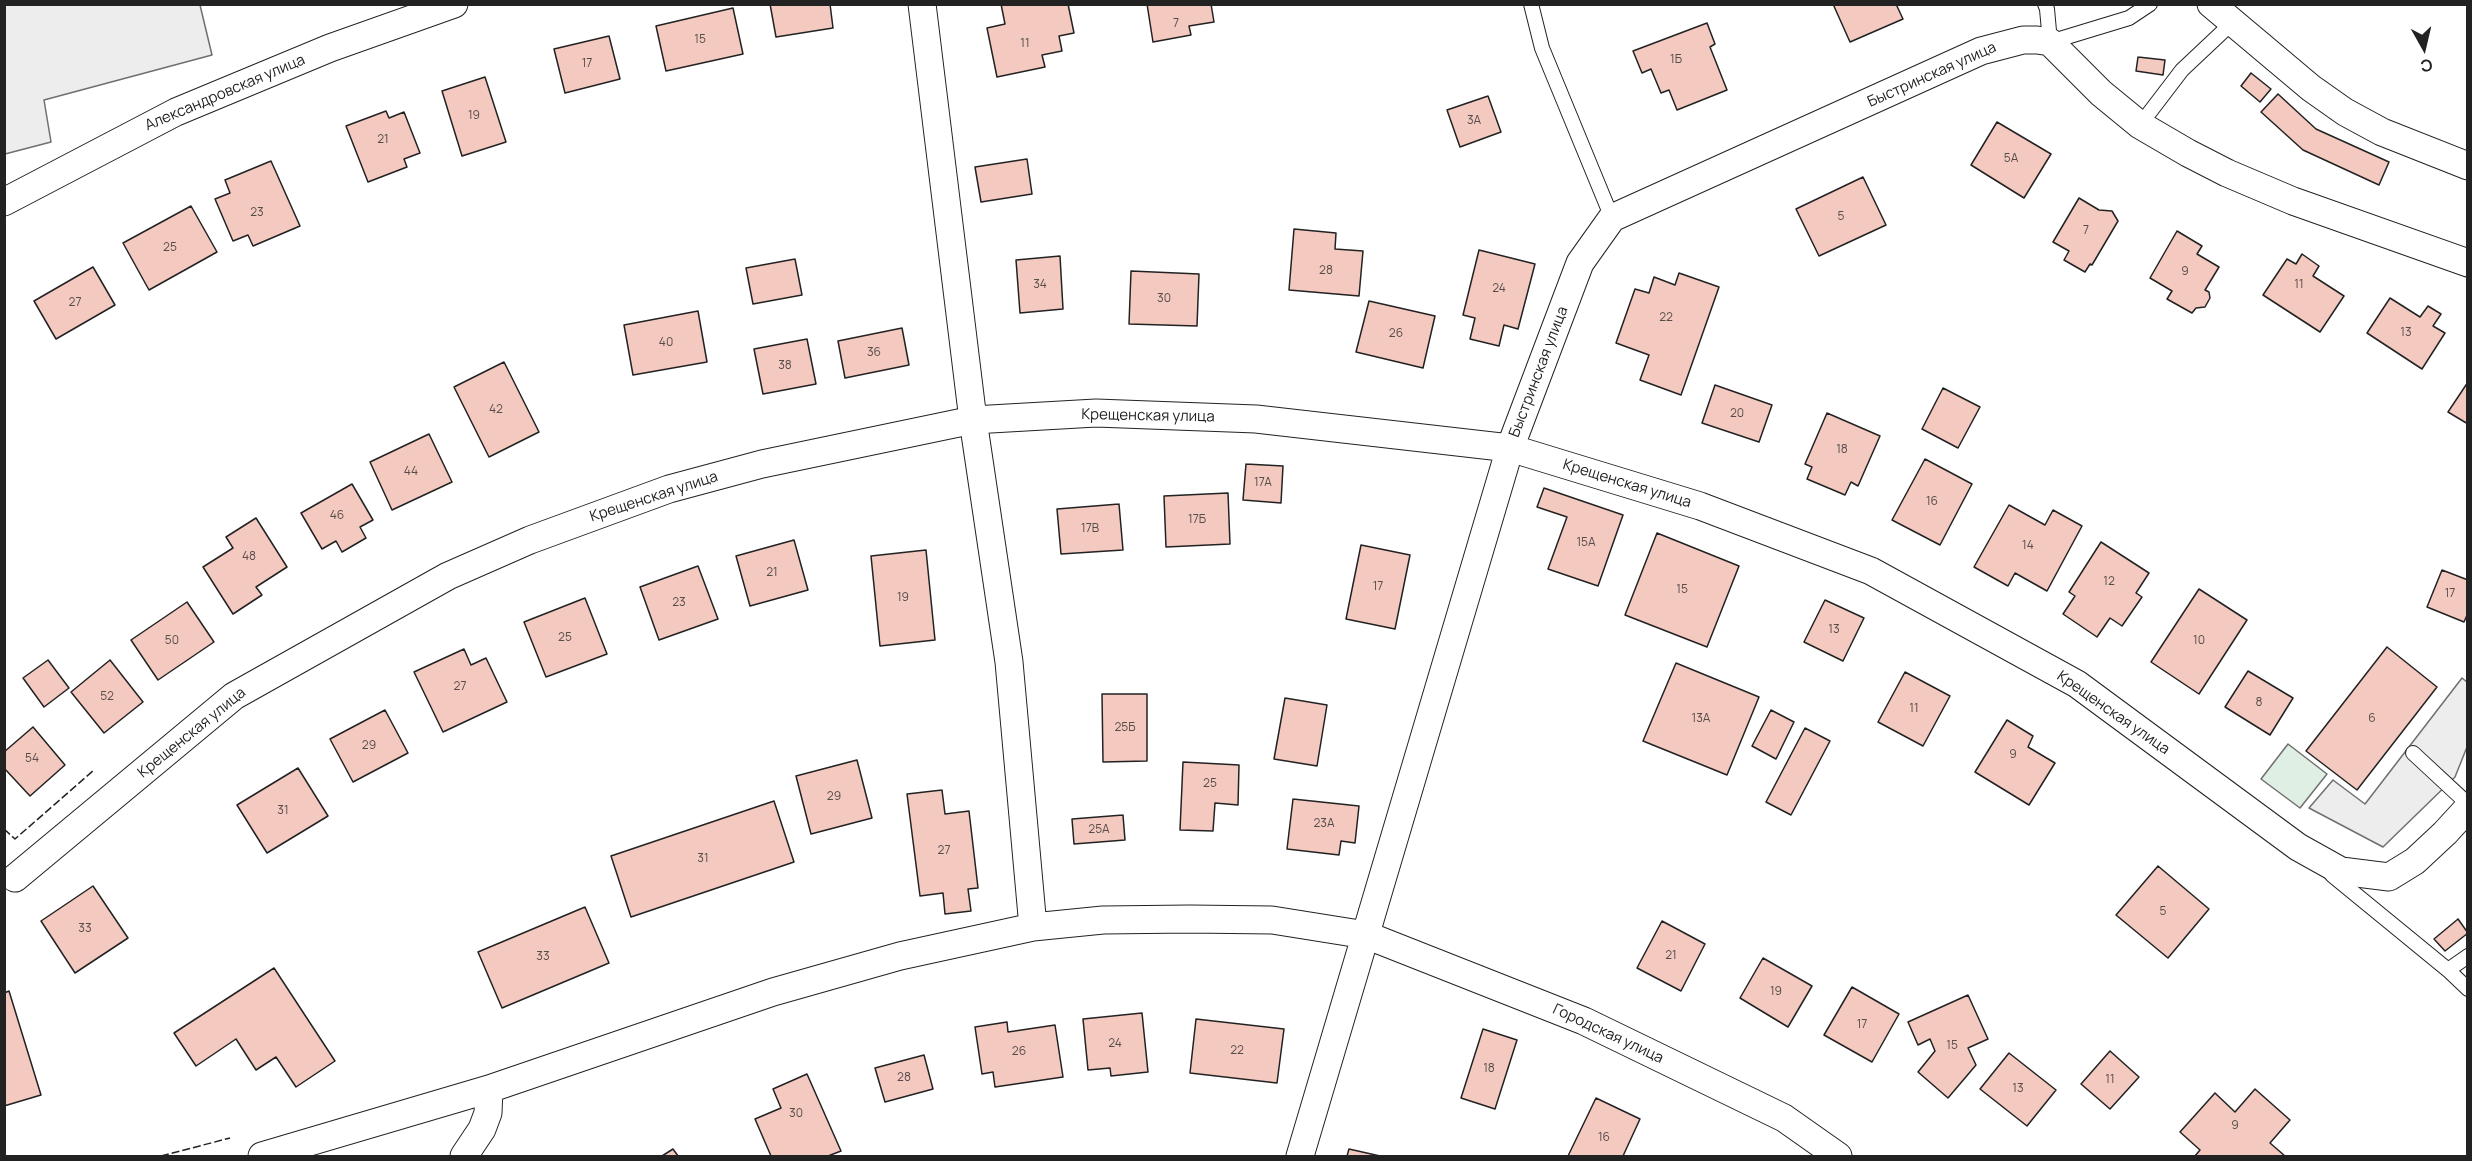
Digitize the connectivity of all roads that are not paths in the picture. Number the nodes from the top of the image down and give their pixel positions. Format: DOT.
graph roads {
  1 [pos="454,4"];
  2 [pos="922,4"];
  3 [pos="1530,4"];
  4 [pos="2045,4"];
  5 [pos="2150,4"];
  6 [pos="2211,4"];
  7 [pos="2233,22"];
  8 [pos="2050,42"];
  9 [pos="2140,126"];
  10 [pos="2468,166"];
  11 [pos="4,202"];
  12 [pos="1612,218"];
  13 [pos="2468,263"];
  14 [pos="973,420"];
  15 [pos="1510,448"];
  16 [pos="2413,753"];
  17 [pos="2468,806"];
  18 [pos="2298,847"];
  19 [pos="15,878"];
  20 [pos="1033,927"];
  21 [pos="1366,935"];
  22 [pos="2468,956"];
  23 [pos="2448,970"];
  24 [pos="2468,989"];
  25 [pos="489,1089"];
  26 [pos="262,1156"];
  27 [pos="464,1156"];
  28 [pos="1300,1156"];
  29 [pos="1838,1156"];
  1 -- 11 [label="street, Александровская улица"];
  2 -- 14 [label="street"];
  3 -- 12 [label="lane"];
  4 -- 8 [label="lane"];
  5 -- 8 [label="lane"];
  6 -- 7 [label="street"];
  7 -- 9 [label="lane"];
  7 -- 10 [label="street"];
  8 -- 9 [label="street"];
  8 -- 12 [label="street, Быстринская улица"];
  9 -- 13 [label="street"];
  12 -- 15 [label="street, Быстринская улица"];
  14 -- 15 [label="street, Крещенская улица"];
  14 -- 19 [label="street, Крещенская улица"];
  14 -- 20 [label="street"];
  15 -- 18 [label="street, Крещенская улица"];
  15 -- 21 [label="street, Быстринская улица"];
  16 -- 17 [label="lane"];
  17 -- 18 [label="street, Крещенская улица"];
  18 -- 23 [label="lane"];
  20 -- 21 [label="street, Городская улица"];
  20 -- 25 [label="street, Городская улица"];
  21 -- 28 [label="street, Быстринская улица"];
  21 -- 29 [label="street, Городская улица"];
  22 -- 23 [label="lane"];
  23 -- 24 [label="lane"];
  25 -- 26 [label="street, Городская улица"];
  25 -- 27 [label="street"];
}
